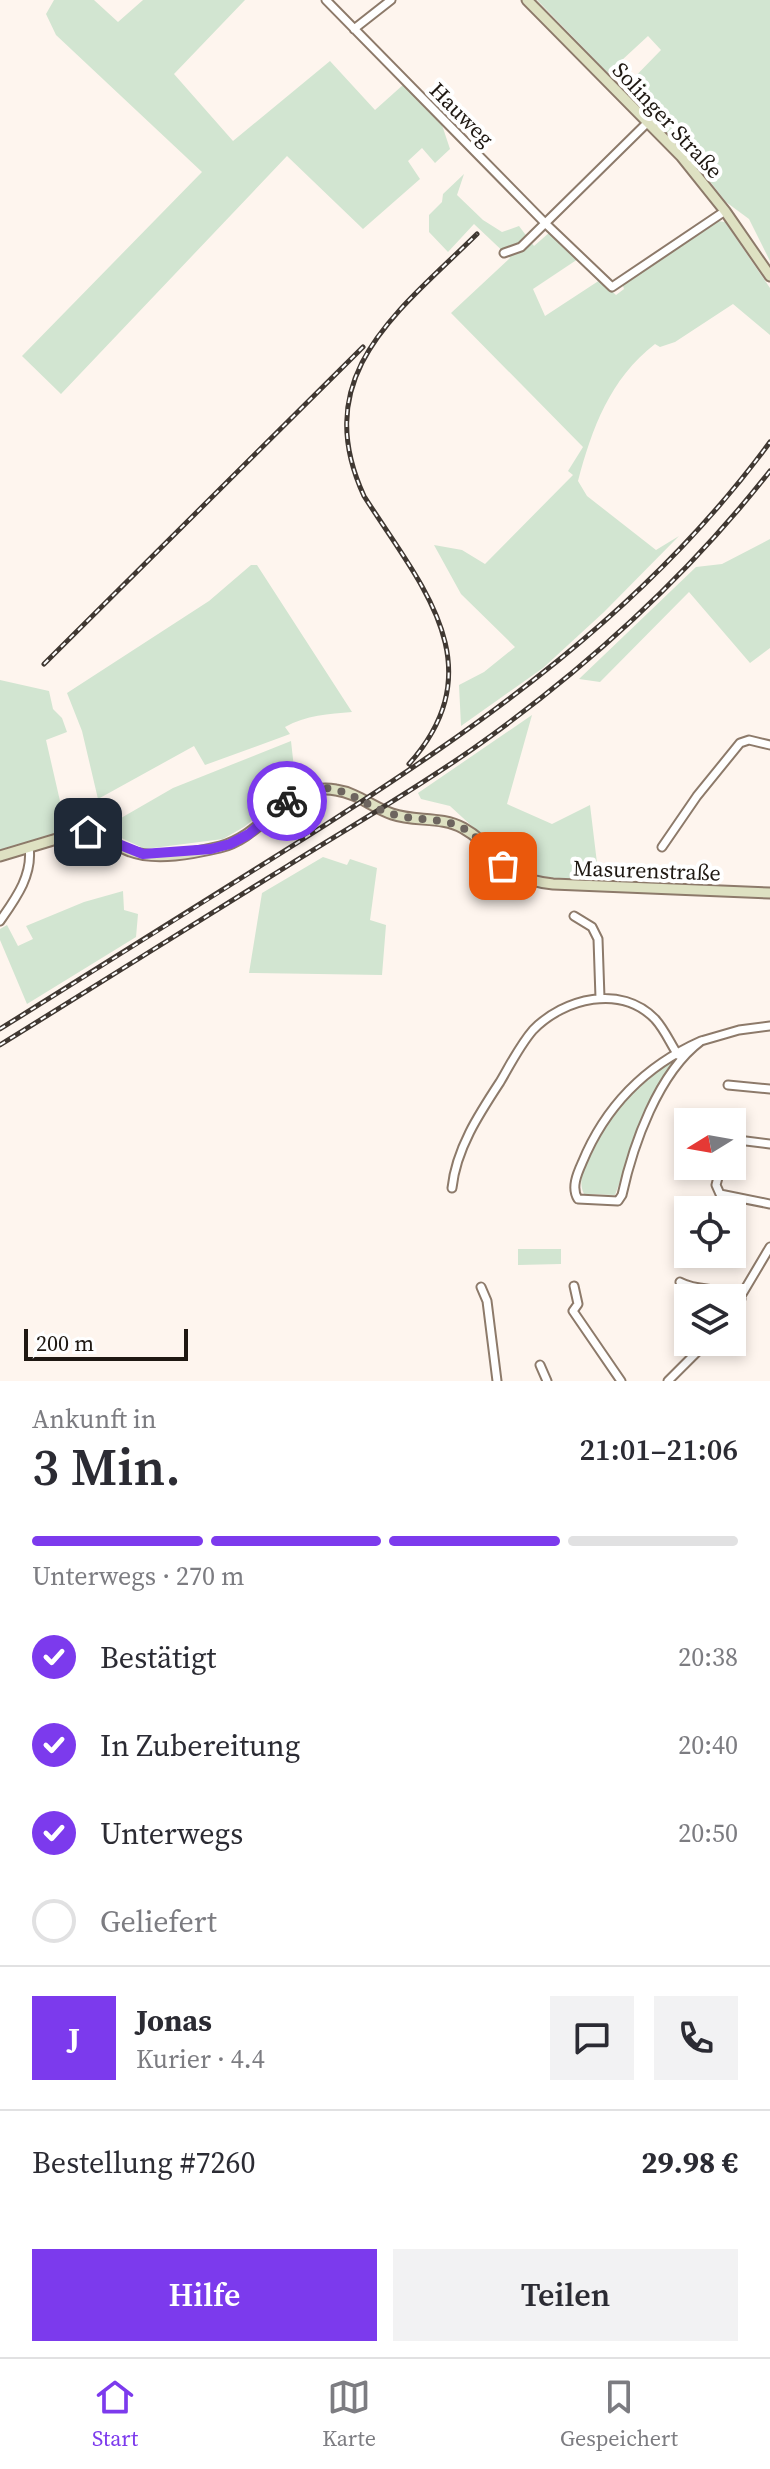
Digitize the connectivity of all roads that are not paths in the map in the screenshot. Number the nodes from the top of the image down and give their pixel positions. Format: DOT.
graph roads {
  1 [pos="326,0"];
  2 [pos="391,0"];
  3 [pos="527,0"];
  4 [pos="354,29"];
  5 [pos="648,122"];
  6 [pos="725,211"];
  7 [pos="546,224"];
  8 [pos="504,253"];
  9 [pos="770,276"];
  10 [pos="770,745"];
  11 [pos="29,847"];
  12 [pos="662,847"];
  13 [pos="0,856"];
  14 [pos="770,893"];
  15 [pos="574,916"];
  16 [pos="0,921"];
  17 [pos="600,998"];
  18 [pos="770,1026"];
  19 [pos="701,1041"];
  20 [pos="676,1052"];
  21 [pos="682,1060"];
  22 [pos="728,1085"];
  23 [pos="770,1089"];
  24 [pos="746,1141"];
  25 [pos="770,1144"];
  26 [pos="717,1180"];
  27 [pos="452,1188"];
  28 [pos="770,1204"];
  29 [pos="770,1247"];
  30 [pos="680,1282"];
  31 [pos="684,1284"];
  32 [pos="574,1286"];
  33 [pos="481,1287"];
  34 [pos="746,1290"];
  35 [pos="693,1356"];
  36 [pos="540,1365"];
  37 [pos="497,1381"];
  38 [pos="547,1381"];
  39 [pos="621,1381"];
  40 [pos="668,1381"];
  1 -- 4 [label="street, Hauweg"];
  2 -- 4 [label="street"];
  3 -- 5 [label="main road, Solinger Straße"];
  4 -- 7 [label="street, Hauweg"];
  5 -- 6 [label="main road, Solinger Straße"];
  5 -- 7 [label="street"];
  6 -- 7 [label="street, Hauweg"];
  6 -- 9 [label="main road, Solinger Straße"];
  7 -- 8 [label="street"];
  10 -- 12 [label="street"];
  11 -- 13 [label="main road"];
  11 -- 14 [label="main road, Masurenstraße"];
  11 -- 16 [label="street"];
  15 -- 17 [label="street"];
  17 -- 20 [label="street"];
  17 -- 27 [label="street"];
  18 -- 19 [label="street"];
  19 -- 20 [label="street"];
  19 -- 21 [label="street"];
  20 -- 21 [label="street"];
  20 -- 21 [label="street"];
  22 -- 23 [label="street"];
  24 -- 25 [label="street"];
  26 -- 28 [label="street"];
  29 -- 34 [label="street"];
  30 -- 31 [label="street"];
  32 -- 39 [label="street"];
  33 -- 37 [label="street"];
  35 -- 40 [label="street"];
  36 -- 38 [label="street"];
}
